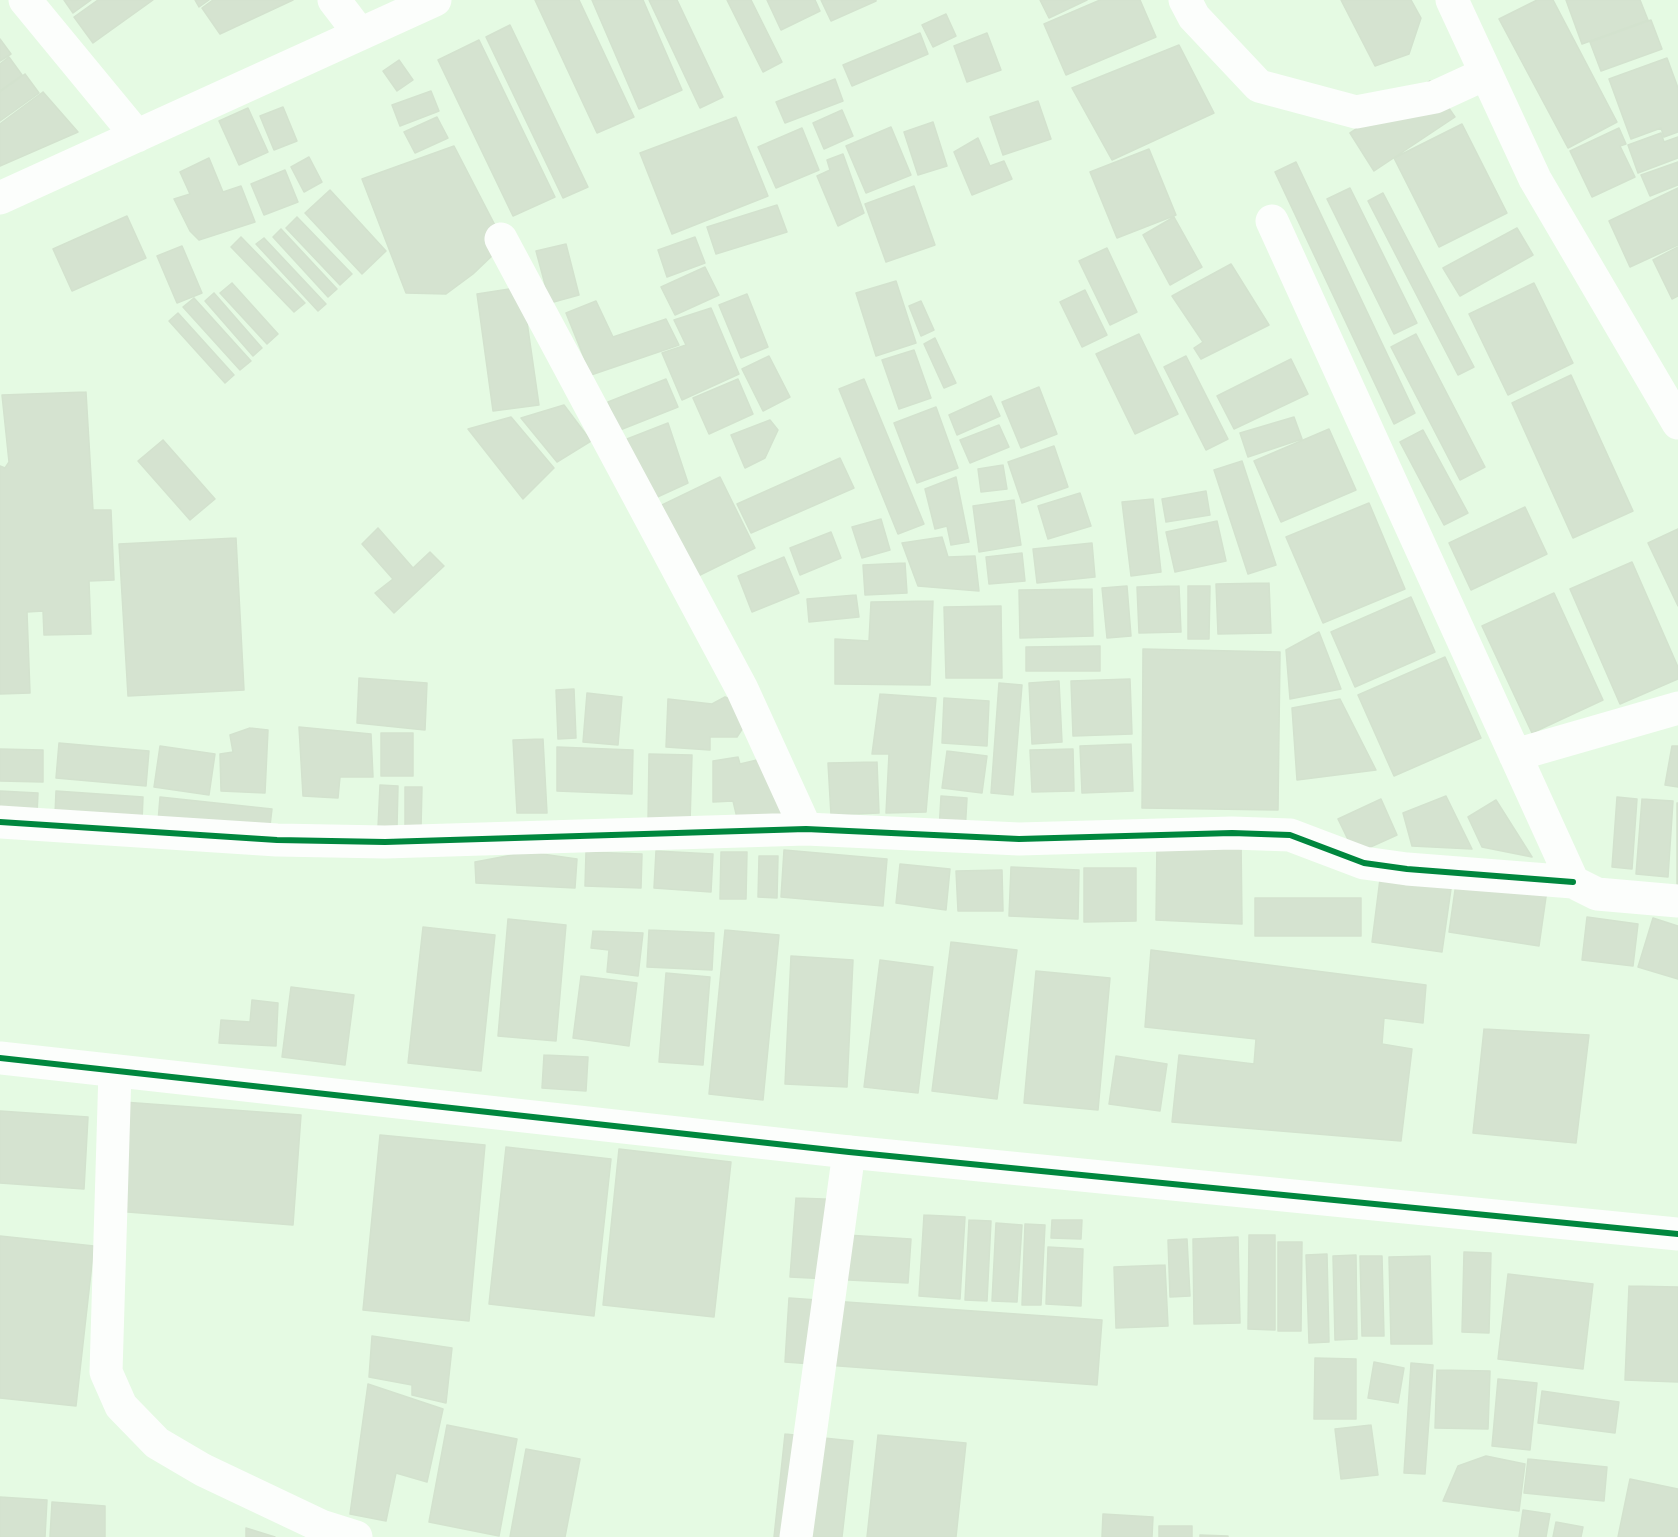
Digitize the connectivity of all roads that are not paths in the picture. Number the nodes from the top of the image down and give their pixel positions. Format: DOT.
graph roads {
  1 [pos="25,0"];
  2 [pos="334,0"];
  3 [pos="435,0"];
  4 [pos="1185,0"];
  5 [pos="1452,0"];
  6 [pos="360,34"];
  7 [pos="1485,74"];
  8 [pos="137,136"];
  9 [pos="0,198"];
  10 [pos="1272,221"];
  11 [pos="501,239"];
  12 [pos="1678,423"];
  13 [pos="1678,708"];
  14 [pos="1515,755"];
  15 [pos="0,822"];
  16 [pos="806,829"];
  17 [pos="1573,882"];
  18 [pos="1678,901"];
  19 [pos="0,1058"];
  20 [pos="115,1071"];
  21 [pos="849,1152"];
  22 [pos="1678,1234"];
  23 [pos="356,1537"];
  24 [pos="796,1537"];
  1 -- 8 [label="street"];
  2 -- 6 [label="street"];
  3 -- 6 [label="street"];
  4 -- 7 [label="street"];
  5 -- 7 [label="street"];
  6 -- 8 [label="street"];
  7 -- 12 [label="street"];
  8 -- 9 [label="street"];
  10 -- 14 [label="street"];
  11 -- 16 [label="street"];
  13 -- 14 [label="street"];
  14 -- 17 [label="street"];
  15 -- 16 [label="street"];
  16 -- 17 [label="street"];
  17 -- 18 [label="street"];
  19 -- 20 [label="street"];
  20 -- 21 [label="street"];
  20 -- 23 [label="street"];
  21 -- 22 [label="street"];
  21 -- 24 [label="street"];
}
